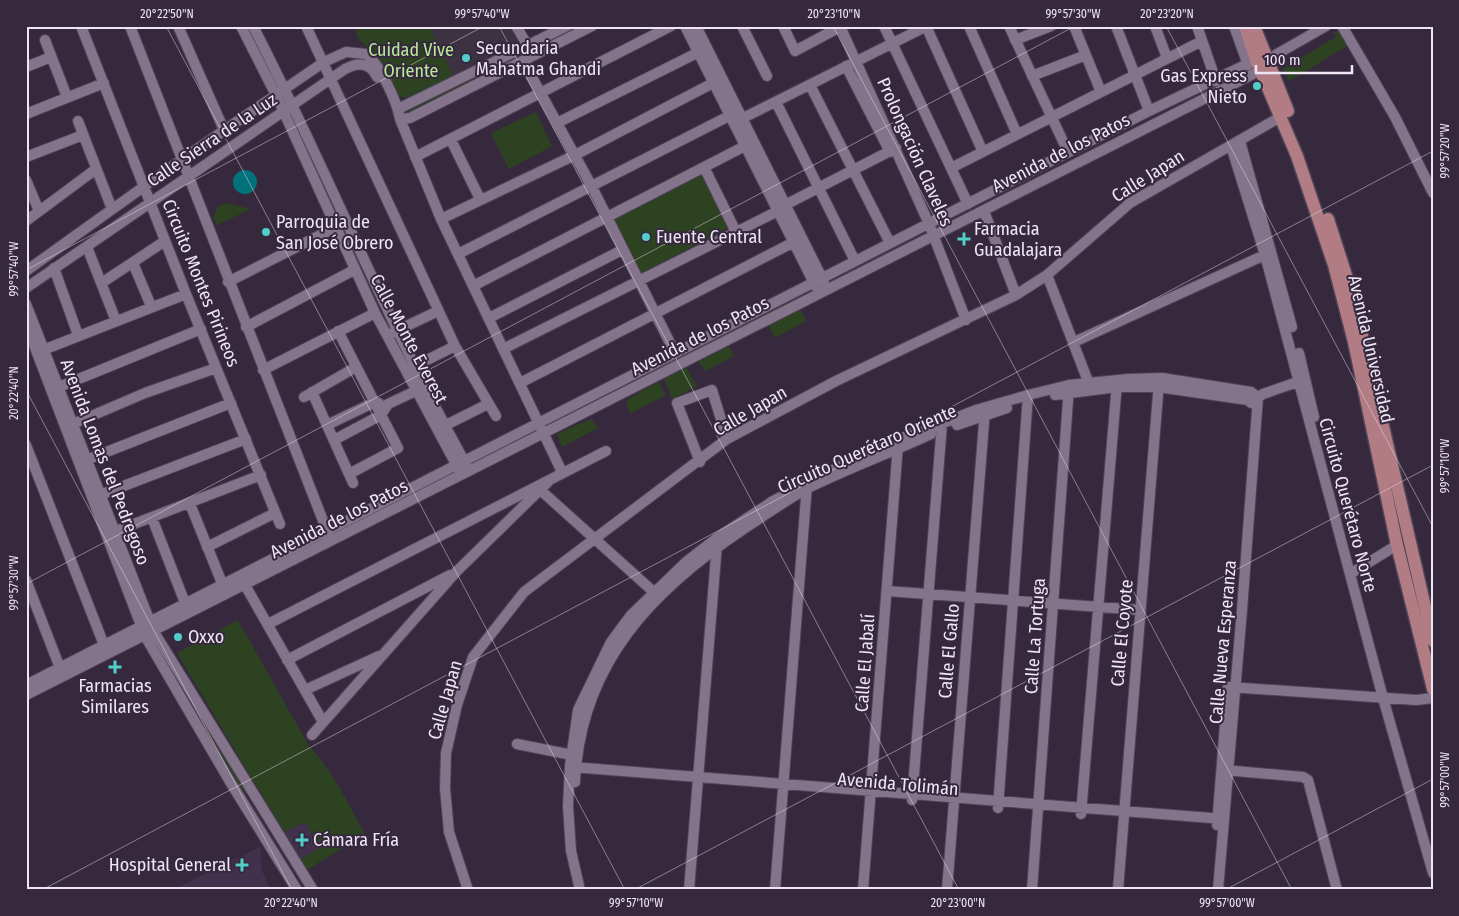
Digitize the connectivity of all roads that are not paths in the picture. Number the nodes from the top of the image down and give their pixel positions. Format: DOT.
graph roads {
  1 [pos="82,26"];
  2 [pos="130,26"];
  3 [pos="178,26"];
  4 [pos="241,26"];
  5 [pos="252,26"];
  6 [pos="306,26"];
  7 [pos="516,26"];
  8 [pos="592,26"];
  9 [pos="671,26"];
  10 [pos="685,26"];
  11 [pos="696,26"];
  12 [pos="742,26"];
  13 [pos="783,26"];
  14 [pos="840,26"];
  15 [pos="884,26"];
  16 [pos="927,26"];
  17 [pos="969,26"];
  18 [pos="1009,26"];
  19 [pos="1051,26"];
  20 [pos="1074,26"];
  21 [pos="1116,26"];
  22 [pos="1155,26"];
  23 [pos="1197,26"];
  24 [pos="1234,26"];
  25 [pos="1245,26"];
  26 [pos="1254,26"];
  27 [pos="1326,26"];
  28 [pos="1342,26"];
  29 [pos="561,28"];
  30 [pos="45,40"];
  31 [pos="1016,40"];
  32 [pos="1202,41"];
  33 [pos="892,44"];
  34 [pos="528,46"];
  35 [pos="699,52"];
  36 [pos="1086,55"];
  37 [pos="51,56"];
  38 [pos="1167,58"];
  39 [pos="523,61"];
  40 [pos="857,61"];
  41 [pos="1263,62"];
  42 [pos="846,66"];
  43 [pos="26,68"];
  44 [pos="328,70"];
  45 [pos="1135,75"];
  46 [pos="767,76"];
  47 [pos="1032,76"];
  48 [pos="1216,81"];
  49 [pos="455,82"];
  50 [pos="715,82"];
  51 [pos="104,83"];
  52 [pos="810,85"];
  53 [pos="460,92"];
  54 [pos="1101,92"];
  55 [pos="540,95"];
  56 [pos="68,97"];
  57 [pos="284,100"];
  58 [pos="776,102"];
  59 [pos="398,106"];
  60 [pos="1149,111"];
  61 [pos="26,114"];
  62 [pos="1282,116"];
  63 [pos="1052,117"];
  64 [pos="400,119"];
  65 [pos="736,119"];
  66 [pos="78,121"];
  67 [pos="557,123"];
  68 [pos="224,130"];
  69 [pos="1018,134"];
  70 [pos="84,135"];
  71 [pos="451,140"];
  72 [pos="1236,143"];
  73 [pos="745,146"];
  74 [pos="893,150"];
  75 [pos="983,152"];
  76 [pos="1068,152"];
  77 [pos="575,155"];
  78 [pos="26,157"];
  79 [pos="415,157"];
  80 [pos="704,167"];
  81 [pos="951,168"];
  82 [pos="96,169"];
  83 [pos="185,169"];
  84 [pos="854,171"];
  85 [pos="26,180"];
  86 [pos="591,186"];
  87 [pos="819,188"];
  88 [pos="994,190"];
  89 [pos="1433,193"];
  90 [pos="148,194"];
  91 [pos="333,194"];
  92 [pos="324,199"];
  93 [pos="480,199"];
  94 [pos="1001,202"];
  95 [pos="968,204"];
  96 [pos="781,208"];
  97 [pos="112,209"];
  98 [pos="39,211"];
  99 [pos="984,211"];
  100 [pos="607,217"];
  101 [pos="441,219"];
  102 [pos="26,221"];
  103 [pos="929,224"];
  104 [pos="336,227"];
  105 [pos="736,232"];
  106 [pos="934,236"];
  107 [pos="165,241"];
  108 [pos="794,242"];
  109 [pos="890,243"];
  110 [pos="87,246"];
  111 [pos="622,250"];
  112 [pos="1269,253"];
  113 [pos="458,254"];
  114 [pos="855,261"];
  115 [pos="133,263"];
  116 [pos="54,268"];
  117 [pos="354,270"];
  118 [pos="26,271"];
  119 [pos="1047,275"];
  120 [pos="818,280"];
  121 [pos="103,282"];
  122 [pos="228,282"];
  123 [pos="637,282"];
  124 [pos="473,286"];
  125 [pos="26,288"];
  126 [pos="376,289"];
  127 [pos="824,292"];
  128 [pos="186,294"];
  129 [pos="366,294"];
  130 [pos="1016,294"];
  131 [pos="26,304"];
  132 [pos="151,306"];
  133 [pos="438,311"];
  134 [pos="375,313"];
  135 [pos="654,314"];
  136 [pos="489,318"];
  137 [pos="966,320"];
  138 [pos="116,321"];
  139 [pos="26,324"];
  140 [pos="246,327"];
  141 [pos="201,329"];
  142 [pos="338,331"];
  143 [pos="392,333"];
  144 [pos="78,335"];
  145 [pos="1074,342"];
  146 [pos="455,346"];
  147 [pos="504,349"];
  148 [pos="41,351"];
  149 [pos="675,353"];
  150 [pos="356,367"];
  151 [pos="216,368"];
  152 [pos="410,368"];
  153 [pos="263,370"];
  154 [pos="1301,381"];
  155 [pos="1158,382"];
  156 [pos="520,383"];
  157 [pos="1117,384"];
  158 [pos="59,386"];
  159 [pos="1090,386"];
  160 [pos="1069,388"];
  161 [pos="420,389"];
  162 [pos="1027,399"];
  163 [pos="1254,400"];
  164 [pos="374,402"];
  165 [pos="231,403"];
  166 [pos="388,404"];
  167 [pos="488,404"];
  168 [pos="985,411"];
  169 [pos="381,415"];
  170 [pos="496,416"];
  171 [pos="538,423"];
  172 [pos="70,425"];
  173 [pos="327,425"];
  174 [pos="942,427"];
  175 [pos="441,428"];
  176 [pos="544,434"];
  177 [pos="246,439"];
  178 [pos="727,439"];
  179 [pos="334,440"];
  180 [pos="26,444"];
  181 [pos="898,444"];
  182 [pos="606,450"];
  183 [pos="83,461"];
  184 [pos="700,462"];
  185 [pos="460,463"];
  186 [pos="562,472"];
  187 [pos="466,473"];
  188 [pos="261,476"];
  189 [pos="807,485"];
  190 [pos="539,488"];
  191 [pos="1392,492"];
  192 [pos="97,497"];
  193 [pos="190,504"];
  194 [pos="274,513"];
  195 [pos="152,518"];
  196 [pos="280,524"];
  197 [pos="110,533"];
  198 [pos="329,536"];
  199 [pos="595,540"];
  200 [pos="717,543"];
  201 [pos="1397,544"];
  202 [pos="207,546"];
  203 [pos="457,571"];
  204 [pos="1352,573"];
  205 [pos="26,580"];
  206 [pos="223,584"];
  207 [pos="245,585"];
  208 [pos="887,591"];
  209 [pos="227,594"];
  210 [pos="656,594"];
  211 [pos="928,594"];
  212 [pos="970,597"];
  213 [pos="1013,601"];
  214 [pos="185,603"];
  215 [pos="1054,603"];
  216 [pos="1099,607"];
  217 [pos="1140,610"];
  218 [pos="189,613"];
  219 [pos="145,624"];
  220 [pos="268,624"];
  221 [pos="150,634"];
  222 [pos="1433,641"];
  223 [pos="104,645"];
  224 [pos="382,654"];
  225 [pos="287,660"];
  226 [pos="60,668"];
  227 [pos="26,685"];
  228 [pos="1232,687"];
  229 [pos="1433,689"];
  230 [pos="305,690"];
  231 [pos="26,695"];
  232 [pos="1387,698"];
  233 [pos="1433,698"];
  234 [pos="323,722"];
  235 [pos="312,735"];
  236 [pos="517,744"];
  237 [pos="575,756"];
  238 [pos="573,770"];
  239 [pos="1225,770"];
  240 [pos="697,780"];
  241 [pos="783,787"];
  242 [pos="870,795"];
  243 [pos="912,798"];
  244 [pos="953,801"];
  245 [pos="998,805"];
  246 [pos="1038,808"];
  247 [pos="1082,812"];
  248 [pos="571,813"];
  249 [pos="1124,815"];
  250 [pos="1220,822"];
  251 [pos="1433,852"];
  252 [pos="1433,873"];
  253 [pos="297,890"];
  254 [pos="314,890"];
  255 [pos="468,890"];
  256 [pos="580,890"];
  257 [pos="586,890"];
  258 [pos="689,890"];
  259 [pos="775,890"];
  260 [pos="863,890"];
  261 [pos="947,890"];
  262 [pos="1032,890"];
  263 [pos="1118,890"];
  264 [pos="1211,890"];
  265 [pos="1218,890"];
  266 [pos="1337,890"];
  1 -- 51 [label="street, Circuito Montes Pirineos"];
  2 -- 83 [label="street"];
  3 -- 68 [label="street"];
  4 -- 57 [label="street, Calle Monte Everest"];
  5 -- 57 [label="street, Calle Monte Everest"];
  6 -- 44 [label="street"];
  7 -- 34 [label="street"];
  8 -- 39 [label="street"];
  9 -- 55 [label="street"];
  10 -- 35 [label="street"];
  11 -- 65 [label="street"];
  12 -- 46 [label="street"];
  13 -- 14 [label="street"];
  14 -- 40 [label="street, Prolongación Claveles"];
  15 -- 33 [label="street"];
  16 -- 33 [label="street"];
  16 -- 75 [label="street"];
  17 -- 69 [label="street"];
  18 -- 31 [label="street"];
  19 -- 31 [label="street"];
  20 -- 36 [label="street"];
  21 -- 45 [label="street"];
  22 -- 38 [label="street"];
  23 -- 32 [label="street"];
  24 -- 41 [label="street"];
  25 -- 41 [label="main road, Avenida Universidad"];
  26 -- 41 [label="main road, Avenida Universidad"];
  27 -- 41 [label="street"];
  28 -- 89 [label="street"];
  29 -- 34 [label="street"];
  30 -- 37 [label="street"];
  31 -- 47 [label="street"];
  32 -- 38 [label="street"];
  32 -- 48 [label="street"];
  33 -- 40 [label="street"];
  33 -- 81 [label="street"];
  34 -- 49 [label="street"];
  35 -- 50 [label="street"];
  35 -- 67 [label="street"];
  36 -- 47 [label="street"];
  36 -- 54 [label="street"];
  37 -- 43 [label="street"];
  37 -- 56 [label="street"];
  38 -- 45 [label="street"];
  39 -- 53 [label="street"];
  39 -- 55 [label="street"];
  40 -- 42 [label="street"];
  40 -- 74 [label="street, Prolongación Claveles"];
  41 -- 48 [label="street, Avenida de los Patos"];
  41 -- 62 [label="main road, Avenida Universidad"];
  41 -- 94 [label="street, Avenida de los Patos"];
  41 -- 191 [label="main road, Avenida Universidad"];
  42 -- 52 [label="street"];
  42 -- 74 [label="street"];
  44 -- 57 [label="street, Calle Sierra de la Luz"];
  44 -- 57 [label="street, Calle Sierra de la Luz"];
  44 -- 59 [label="street, Calle Sierra de la Luz"];
  44 -- 64 [label="street, Calle Sierra de la Luz"];
  44 -- 133 [label="street"];
  45 -- 54 [label="street"];
  45 -- 60 [label="street"];
  47 -- 63 [label="street"];
  48 -- 60 [label="street, Avenida de los Patos"];
  49 -- 53 [label="street"];
  49 -- 59 [label="street"];
  50 -- 65 [label="street"];
  50 -- 77 [label="street"];
  51 -- 56 [label="street"];
  51 -- 90 [label="street, Circuito Montes Pirineos"];
  52 -- 58 [label="street"];
  52 -- 84 [label="street"];
  53 -- 64 [label="street"];
  54 -- 63 [label="street"];
  55 -- 67 [label="street"];
  55 -- 71 [label="street"];
  56 -- 61 [label="street"];
  57 -- 68 [label="street, Calle Sierra de la Luz"];
  57 -- 83 [label="street, Calle Sierra de la Luz"];
  57 -- 91 [label="street, Calle Monte Everest"];
  57 -- 92 [label="street, Calle Monte Everest"];
  58 -- 65 [label="street"];
  58 -- 87 [label="street"];
  59 -- 64 [label="street"];
  60 -- 76 [label="street, Avenida de los Patos"];
  62 -- 72 [label="street, Calle Japan"];
  62 -- 191 [label="main road, Avenida Universidad"];
  63 -- 69 [label="street"];
  63 -- 76 [label="street"];
  64 -- 79 [label="street"];
  65 -- 73 [label="street"];
  65 -- 86 [label="street"];
  65 -- 96 [label="street"];
  66 -- 70 [label="street"];
  67 -- 77 [label="street"];
  68 -- 83 [label="street, Calle Sierra de la Luz"];
  69 -- 75 [label="street"];
  70 -- 78 [label="street"];
  70 -- 82 [label="street"];
  71 -- 79 [label="street"];
  71 -- 93 [label="street"];
  72 -- 112 [label="street, Circuito Querétaro Norte"];
  72 -- 119 [label="street, Calle Japan"];
  73 -- 80 [label="street"];
  73 -- 96 [label="street"];
  74 -- 84 [label="street"];
  74 -- 103 [label="street, Prolongación Claveles"];
  75 -- 81 [label="street"];
  76 -- 88 [label="street, Avenida de los Patos"];
  77 -- 86 [label="street"];
  77 -- 93 [label="street"];
  79 -- 101 [label="street"];
  80 -- 100 [label="street"];
  80 -- 105 [label="street"];
  81 -- 95 [label="street"];
  82 -- 97 [label="street"];
  82 -- 98 [label="street"];
  83 -- 90 [label="street, Calle Sierra de la Luz"];
  83 -- 90 [label="street, Calle Sierra de la Luz"];
  83 -- 122 [label="street"];
  84 -- 87 [label="street"];
  84 -- 109 [label="street"];
  85 -- 98 [label="street"];
  86 -- 100 [label="street"];
  86 -- 113 [label="street"];
  87 -- 96 [label="street"];
  87 -- 114 [label="street"];
  88 -- 94 [label="street"];
  88 -- 95 [label="street, Avenida de los Patos"];
  90 -- 97 [label="street, Calle Sierra de la Luz"];
  90 -- 107 [label="street, Circuito Montes Pirineos"];
  90 -- 110 [label="street, Calle Sierra de la Luz"];
  91 -- 92 [label="street"];
  91 -- 126 [label="street, Calle Monte Everest"];
  92 -- 104 [label="street, Calle Monte Everest"];
  93 -- 101 [label="street"];
  94 -- 99 [label="street, Avenida de los Patos"];
  95 -- 103 [label="street, Avenida de los Patos"];
  96 -- 105 [label="street"];
  96 -- 108 [label="street"];
  96 -- 120 [label="street"];
  97 -- 118 [label="street, Calle Sierra de la Luz"];
  98 -- 102 [label="street"];
  99 -- 106 [label="street, Avenida de los Patos"];
  99 -- 130 [label="street"];
  100 -- 111 [label="street"];
  100 -- 124 [label="street"];
  101 -- 113 [label="street"];
  103 -- 106 [label="street, Prolongación Claveles"];
  103 -- 109 [label="street, Avenida de los Patos"];
  104 -- 117 [label="street, Calle Monte Everest"];
  104 -- 122 [label="street"];
  105 -- 123 [label="street"];
  106 -- 127 [label="street, Avenida de los Patos"];
  106 -- 137 [label="street, Prolongación Claveles"];
  107 -- 115 [label="street"];
  107 -- 128 [label="street, Circuito Montes Pirineos"];
  108 -- 120 [label="street"];
  108 -- 135 [label="street"];
  109 -- 114 [label="street, Avenida de los Patos"];
  110 -- 116 [label="street, Calle Sierra de la Luz"];
  110 -- 121 [label="street"];
  111 -- 123 [label="street"];
  111 -- 136 [label="street"];
  112 -- 145 [label="street"];
  112 -- 154 [label="street, Circuito Querétaro Norte"];
  113 -- 124 [label="street"];
  114 -- 120 [label="street, Avenida de los Patos"];
  115 -- 121 [label="street"];
  115 -- 132 [label="street"];
  116 -- 125 [label="street, Calle Sierra de la Luz"];
  116 -- 144 [label="street"];
  117 -- 129 [label="street, Calle Monte Everest"];
  117 -- 140 [label="street"];
  119 -- 130 [label="street, Calle Japan"];
  119 -- 145 [label="street"];
  120 -- 127 [label="street"];
  120 -- 149 [label="street, Avenida de los Patos"];
  121 -- 138 [label="street"];
  122 -- 140 [label="street"];
  123 -- 135 [label="street"];
  123 -- 147 [label="street"];
  124 -- 136 [label="street"];
  126 -- 129 [label="street"];
  126 -- 143 [label="street, Calle Monte Everest"];
  127 -- 176 [label="street, Avenida de los Patos"];
  128 -- 132 [label="street"];
  128 -- 141 [label="street, Circuito Montes Pirineos"];
  129 -- 134 [label="street, Calle Monte Everest"];
  130 -- 137 [label="street, Calle Japan"];
  131 -- 148 [label="street, Avenida Lomas del Pedregoso"];
  132 -- 138 [label="street"];
  133 -- 143 [label="street"];
  133 -- 146 [label="street"];
  134 -- 142 [label="street"];
  134 -- 143 [label="street, Calle Monte Everest"];
  135 -- 149 [label="street"];
  135 -- 156 [label="street"];
  136 -- 147 [label="street"];
  137 -- 178 [label="street, Calle Japan"];
  138 -- 144 [label="street"];
  139 -- 148 [label="street, Avenida Lomas del Pedregoso"];
  140 -- 153 [label="street"];
  141 -- 151 [label="street, Circuito Montes Pirineos"];
  141 -- 158 [label="street"];
  142 -- 150 [label="street"];
  142 -- 153 [label="street"];
  143 -- 152 [label="street, Calle Monte Everest"];
  144 -- 148 [label="street"];
  145 -- 159 [label="street"];
  146 -- 152 [label="street"];
  146 -- 167 [label="street"];
  147 -- 156 [label="street"];
  148 -- 158 [label="street, Avenida Lomas del Pedregoso"];
  148 -- 172 [label="street, Avenida Lomas del Pedregoso"];
  149 -- 171 [label="street, Avenida de los Patos"];
  150 -- 164 [label="street"];
  150 -- 173 [label="street"];
  151 -- 165 [label="street, Circuito Montes Pirineos"];
  151 -- 172 [label="street"];
  152 -- 161 [label="street, Calle Monte Everest"];
  153 -- 198 [label="street"];
  154 -- 163 [label="street"];
  154 -- 204 [label="street, Circuito Querétaro Norte"];
  155 -- 157 [label="street, Circuito Querétaro Oriente"];
  155 -- 163 [label="street, Circuito Querétaro Oriente"];
  155 -- 217 [label="street, Calle El Coyote"];
  156 -- 171 [label="street"];
  157 -- 159 [label="street, Circuito Querétaro Oriente"];
  157 -- 216 [label="street"];
  158 -- 172 [label="street, Avenida Lomas del Pedregoso"];
  159 -- 160 [label="street, Circuito Querétaro Oriente"];
  160 -- 162 [label="street, Circuito Querétaro Oriente"];
  160 -- 215 [label="street, Calle La Tortuga"];
  161 -- 166 [label="street"];
  161 -- 175 [label="street, Calle Monte Everest"];
  162 -- 168 [label="street, Circuito Querétaro Oriente"];
  162 -- 213 [label="street"];
  163 -- 228 [label="street, Calle Nueva Esperanza"];
  164 -- 166 [label="street"];
  164 -- 169 [label="street"];
  164 -- 173 [label="street"];
  165 -- 177 [label="street, Circuito Montes Pirineos"];
  165 -- 183 [label="street"];
  166 -- 169 [label="street"];
  167 -- 170 [label="street"];
  167 -- 175 [label="street"];
  168 -- 174 [label="street, Circuito Querétaro Oriente"];
  168 -- 212 [label="street, Calle El Gallo"];
  169 -- 179 [label="street"];
  169 -- 179 [label="street"];
  171 -- 176 [label="street"];
  171 -- 185 [label="street, Avenida de los Patos"];
  172 -- 183 [label="street, Avenida Lomas del Pedregoso"];
  173 -- 179 [label="street"];
  174 -- 181 [label="street, Circuito Querétaro Oriente"];
  174 -- 211 [label="street"];
  175 -- 185 [label="street, Calle Monte Everest"];
  176 -- 186 [label="street"];
  176 -- 187 [label="street, Avenida de los Patos"];
  177 -- 188 [label="street, Circuito Montes Pirineos"];
  177 -- 192 [label="street"];
  178 -- 184 [label="street, Calle Japan"];
  178 -- 184 [label="street"];
  180 -- 223 [label="street"];
  181 -- 189 [label="street, Circuito Querétaro Oriente"];
  181 -- 208 [label="street, Calle El Jabalí"];
  182 -- 186 [label="street"];
  183 -- 192 [label="street, Avenida Lomas del Pedregoso"];
  184 -- 199 [label="street, Calle Japan"];
  185 -- 187 [label="street, Calle Monte Everest"];
  185 -- 198 [label="street, Avenida de los Patos"];
  186 -- 190 [label="street"];
  187 -- 198 [label="street, Avenida de los Patos"];
  188 -- 193 [label="street"];
  188 -- 194 [label="street, Circuito Montes Pirineos"];
  189 -- 200 [label="street, Circuito Querétaro Oriente"];
  189 -- 241 [label="street"];
  190 -- 199 [label="street"];
  190 -- 203 [label="street"];
  190 -- 220 [label="street"];
  191 -- 201 [label="main road, Avenida Universidad"];
  191 -- 222 [label="main road, Avenida Universidad"];
  192 -- 197 [label="street, Avenida Lomas del Pedregoso"];
  193 -- 195 [label="street"];
  193 -- 202 [label="street"];
  194 -- 196 [label="street, Circuito Montes Pirineos"];
  194 -- 202 [label="street"];
  195 -- 197 [label="street"];
  195 -- 214 [label="street"];
  197 -- 219 [label="street, Avenida Lomas del Pedregoso"];
  198 -- 206 [label="street, Avenida de los Patos"];
  198 -- 207 [label="street, Avenida de los Patos"];
  199 -- 210 [label="street"];
  199 -- 255 [label="street, Calle Japan"];
  200 -- 210 [label="street, Circuito Querétaro Oriente"];
  200 -- 240 [label="street"];
  201 -- 204 [label="street"];
  201 -- 229 [label="main road, Avenida Universidad"];
  202 -- 206 [label="street"];
  203 -- 224 [label="street"];
  203 -- 225 [label="street"];
  204 -- 232 [label="street, Circuito Querétaro Norte"];
  205 -- 226 [label="street"];
  206 -- 209 [label="street"];
  206 -- 214 [label="street, Avenida de los Patos"];
  207 -- 209 [label="street, Avenida de los Patos"];
  207 -- 220 [label="street"];
  208 -- 211 [label="street"];
  208 -- 242 [label="street, Calle El Jabalí"];
  209 -- 218 [label="street, Avenida de los Patos"];
  210 -- 237 [label="street, Circuito Querétaro Oriente"];
  211 -- 212 [label="street"];
  211 -- 243 [label="street"];
  212 -- 213 [label="street"];
  212 -- 244 [label="street, Calle El Gallo"];
  213 -- 215 [label="street"];
  213 -- 245 [label="street"];
  214 -- 218 [label="street"];
  214 -- 219 [label="street, Avenida de los Patos"];
  215 -- 216 [label="street"];
  215 -- 246 [label="street, Calle La Tortuga"];
  216 -- 217 [label="street"];
  216 -- 247 [label="street"];
  217 -- 249 [label="street, Calle El Coyote"];
  218 -- 221 [label="street, Avenida de los Patos"];
  219 -- 221 [label="street, Avenida Lomas del Pedregoso"];
  219 -- 223 [label="street, Avenida de los Patos"];
  220 -- 225 [label="street"];
  221 -- 231 [label="street, Avenida de los Patos"];
  221 -- 253 [label="street"];
  221 -- 254 [label="street"];
  223 -- 226 [label="street, Avenida de los Patos"];
  224 -- 230 [label="street"];
  224 -- 234 [label="street"];
  225 -- 230 [label="street"];
  226 -- 227 [label="street, Avenida de los Patos"];
  228 -- 232 [label="street"];
  228 -- 239 [label="street, Calle Nueva Esperanza"];
  230 -- 234 [label="street"];
  232 -- 233 [label="street"];
  232 -- 251 [label="street, Circuito Querétaro Norte"];
  232 -- 252 [label="street, Circuito Querétaro Norte"];
  234 -- 235 [label="street"];
  236 -- 237 [label="street"];
  237 -- 238 [label="street, Circuito Querétaro Oriente"];
  238 -- 240 [label="street, Avenida Tolimán"];
  238 -- 248 [label="street, Circuito Querétaro Oriente"];
  239 -- 250 [label="street, Calle Nueva Esperanza"];
  239 -- 266 [label="street"];
  240 -- 241 [label="street, Avenida Tolimán"];
  240 -- 258 [label="street"];
  241 -- 242 [label="street, Avenida Tolimán"];
  241 -- 259 [label="street"];
  242 -- 243 [label="street, Avenida Tolimán"];
  242 -- 260 [label="street, Calle El Jabalí"];
  243 -- 244 [label="street, Avenida Tolimán"];
  244 -- 245 [label="street, Avenida Tolimán"];
  244 -- 261 [label="street, Calle El Gallo"];
  245 -- 246 [label="street, Avenida Tolimán"];
  246 -- 247 [label="street, Avenida Tolimán"];
  246 -- 262 [label="street, Calle La Tortuga"];
  247 -- 249 [label="street, Avenida Tolimán"];
  248 -- 256 [label="street, Circuito Querétaro Oriente"];
  248 -- 257 [label="street, Circuito Querétaro Oriente"];
  249 -- 250 [label="street, Avenida Tolimán"];
  249 -- 263 [label="street, Calle El Coyote"];
  250 -- 264 [label="street, Calle Nueva Esperanza"];
  250 -- 265 [label="street, Calle Nueva Esperanza"];
}
